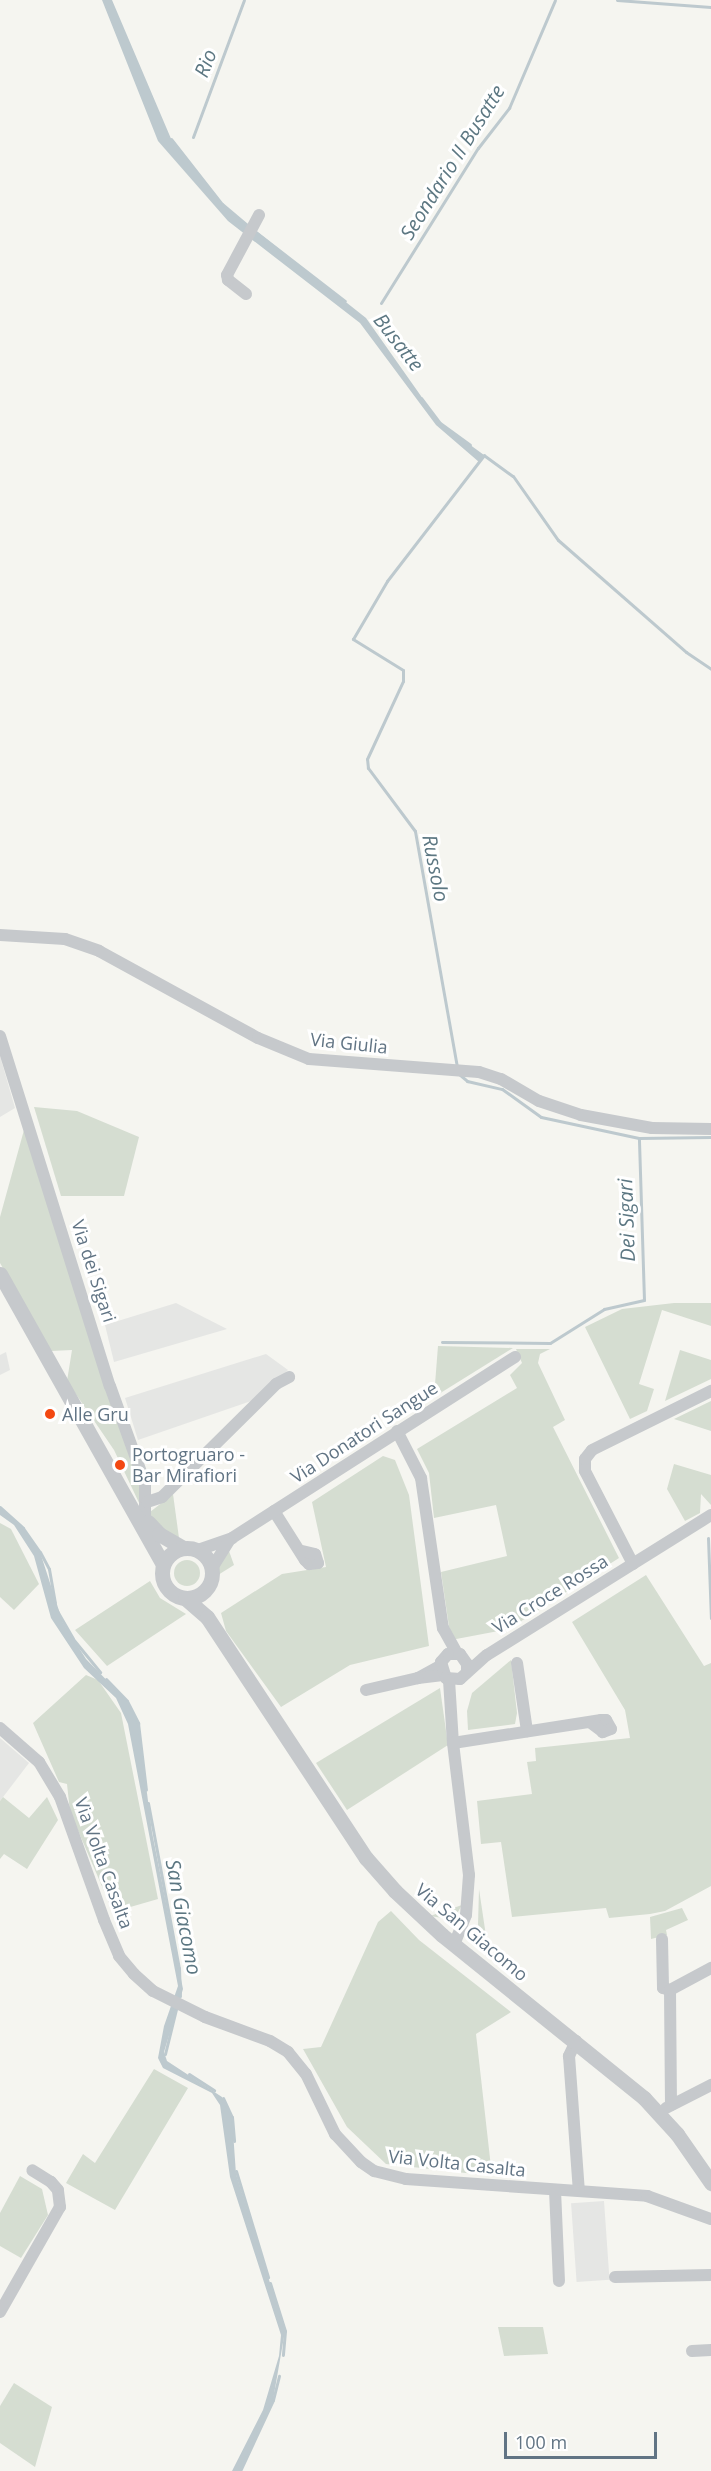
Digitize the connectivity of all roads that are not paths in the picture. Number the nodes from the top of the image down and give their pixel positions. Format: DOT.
graph roads {
  1 [pos="257,219"];
  2 [pos="246,294"];
  3 [pos="0,935"];
  4 [pos="0,1036"];
  5 [pos="711,1129"];
  6 [pos="0,1274"];
  7 [pos="515,1357"];
  8 [pos="289,1377"];
  9 [pos="711,1391"];
  10 [pos="397,1431"];
  11 [pos="128,1499"];
  12 [pos="147,1502"];
  13 [pos="274,1511"];
  14 [pos="711,1515"];
  15 [pos="145,1519"];
  16 [pos="232,1538"];
  17 [pos="190,1549"];
  18 [pos="302,1551"];
  19 [pos="163,1564"];
  20 [pos="633,1564"];
  21 [pos="212,1568"];
  22 [pos="208,1587"];
  23 [pos="185,1598"];
  24 [pos="207,1617"];
  25 [pos="444,1634"];
  26 [pos="460,1655"];
  27 [pos="487,1655"];
  28 [pos="517,1663"];
  29 [pos="450,1672"];
  30 [pos="366,1690"];
  31 [pos="591,1723"];
  32 [pos="0,1728"];
  33 [pos="527,1731"];
  34 [pos="453,1743"];
  35 [pos="662,1939"];
  36 [pos="454,1945"];
  37 [pos="711,1968"];
  38 [pos="670,1990"];
  39 [pos="576,2041"];
  40 [pos="711,2085"];
  41 [pos="664,2109"];
  42 [pos="32,2170"];
  43 [pos="711,2183"];
  44 [pos="555,2190"];
  45 [pos="579,2191"];
  46 [pos="711,2219"];
  47 [pos="711,2275"];
  48 [pos="615,2277"];
  49 [pos="560,2281"];
  50 [pos="0,2312"];
  51 [pos="711,2350"];
  52 [pos="692,2351"];
  1 -- 2 [label="street"];
  3 -- 5 [label="street, Via Giulia"];
  4 -- 12 [label="street, Via dei Sigari"];
  6 -- 11 [label="street"];
  7 -- 10 [label="street, Via Donatori Sangue"];
  8 -- 12 [label="street"];
  9 -- 20 [label="street, Via Croce Rossa"];
  10 -- 13 [label="street, Via Donatori Sangue"];
  10 -- 25 [label="street"];
  11 -- 15 [label="street"];
  11 -- 19 [label="street"];
  12 -- 15 [label="street, Via dei Sigari"];
  13 -- 16 [label="street, Via Donatori Sangue"];
  13 -- 18 [label="street"];
  14 -- 20 [label="street, Via Croce Rossa"];
  15 -- 17 [label="street"];
  16 -- 17 [label="street, Via Donatori Sangue"];
  16 -- 21 [label="street, Via Donatori Sangue"];
  17 -- 19 [label="street"];
  17 -- 21 [label="street"];
  19 -- 23 [label="street"];
  20 -- 27 [label="street, Via Croce Rossa"];
  21 -- 22 [label="street"];
  22 -- 23 [label="street"];
  22 -- 24 [label="street"];
  23 -- 24 [label="street, Via San Giacomo"];
  24 -- 36 [label="street, Via San Giacomo"];
  25 -- 26 [label="street"];
  25 -- 29 [label="street"];
  26 -- 27 [label="street, Via Croce Rossa"];
  26 -- 29 [label="street"];
  26 -- 29 [label="street, Via Croce Rossa"];
  27 -- 29 [label="street, Via Croce Rossa"];
  28 -- 33 [label="street"];
  29 -- 30 [label="street"];
  29 -- 34 [label="street"];
  31 -- 33 [label="street"];
  32 -- 44 [label="street, Via Volta Casalta"];
  33 -- 34 [label="street"];
  34 -- 36 [label="street"];
  35 -- 38 [label="street"];
  36 -- 39 [label="street, Via San Giacomo"];
  37 -- 38 [label="street"];
  38 -- 41 [label="street"];
  39 -- 41 [label="street, Via San Giacomo"];
  39 -- 45 [label="street"];
  40 -- 41 [label="street"];
  41 -- 43 [label="street, Via San Giacomo"];
  42 -- 50 [label="street"];
  44 -- 45 [label="street, Via Volta Casalta"];
  44 -- 49 [label="street"];
  45 -- 46 [label="street, Via Volta Casalta"];
  47 -- 48 [label="street"];
  51 -- 52 [label="street"];
}
